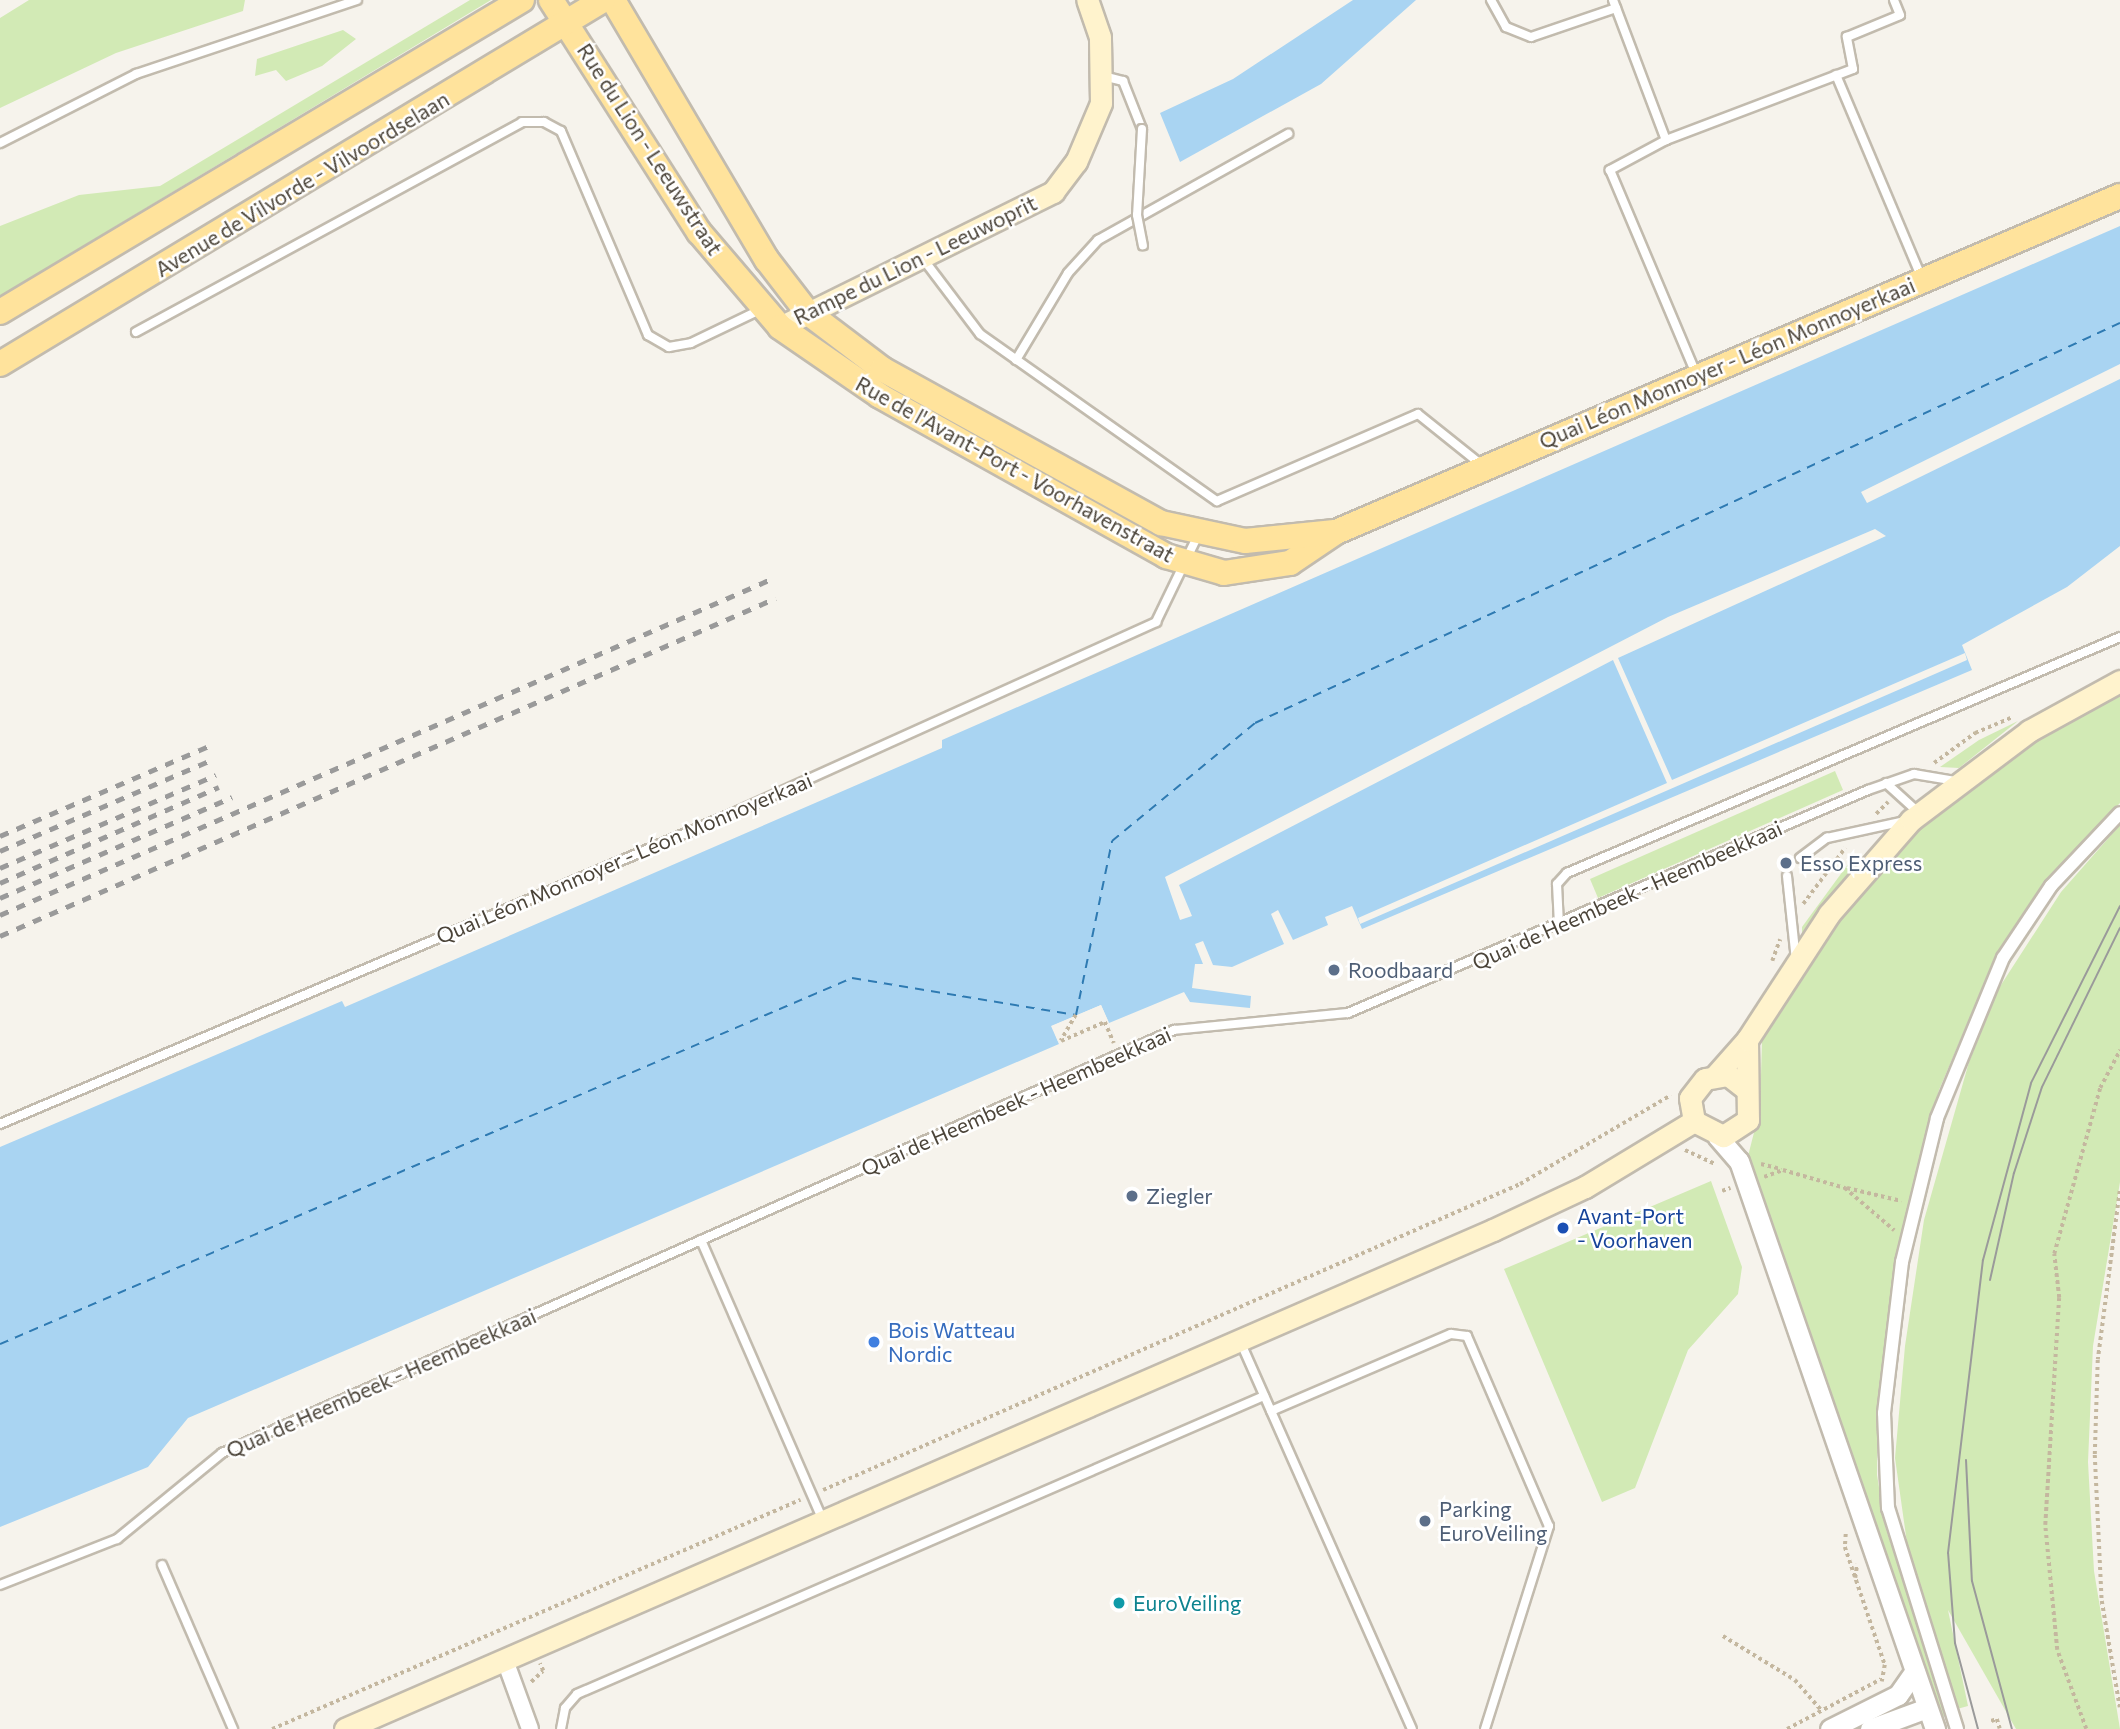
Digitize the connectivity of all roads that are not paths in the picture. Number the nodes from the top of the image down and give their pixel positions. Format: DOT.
graph roads {
  1 [pos="357,0"];
  2 [pos="522,0"];
  3 [pos="551,0"];
  4 [pos="603,0"];
  5 [pos="613,0"];
  6 [pos="1087,0"];
  7 [pos="1491,0"];
  8 [pos="1894,0"];
  9 [pos="1614,4"];
  10 [pos="568,24"];
  11 [pos="1836,75"];
  12 [pos="1103,76"];
  13 [pos="1288,134"];
  14 [pos="1666,140"];
  15 [pos="0,143"];
  16 [pos="2120,196"];
  17 [pos="1143,245"];
  18 [pos="924,260"];
  19 [pos="1922,279"];
  20 [pos="0,312"];
  21 [pos="807,312"];
  22 [pos="771,318"];
  23 [pos="136,332"];
  24 [pos="1016,360"];
  25 [pos="0,364"];
  26 [pos="1697,376"];
  27 [pos="1485,467"];
  28 [pos="1336,532"];
  29 [pos="1198,535"];
  30 [pos="1184,563"];
  31 [pos="2120,637"];
  32 [pos="2120,681"];
  33 [pos="1957,782"];
  34 [pos="1886,783"];
  35 [pos="2120,813"];
  36 [pos="1915,817"];
  37 [pos="1800,858"];
  38 [pos="1787,876"];
  39 [pos="1559,925"];
  40 [pos="1797,961"];
  41 [pos="1747,1040"];
  42 [pos="1716,1075"];
  43 [pos="1747,1090"];
  44 [pos="1694,1121"];
  45 [pos="0,1124"];
  46 [pos="1742,1128"];
  47 [pos="1717,1136"];
  48 [pos="1730,1166"];
  49 [pos="701,1240"];
  50 [pos="1238,1338"];
  51 [pos="1264,1396"];
  52 [pos="1271,1411"];
  53 [pos="823,1521"];
  54 [pos="162,1565"];
  55 [pos="0,1585"];
  56 [pos="506,1664"];
  57 [pos="1915,1671"];
  58 [pos="1927,1707"];
  59 [pos="1824,1717"];
  60 [pos="233,1729"];
  61 [pos="345,1729"];
  62 [pos="530,1729"];
  63 [pos="561,1729"];
  64 [pos="1412,1729"];
  65 [pos="1485,1729"];
  66 [pos="1870,1729"];
  67 [pos="1935,1729"];
  68 [pos="1957,1729"];
  1 -- 15 [label="lane"];
  2 -- 20 [label="main road"];
  3 -- 10 [label="main road, Rue du Lion - Leeuwstraat"];
  4 -- 10 [label="main road, Avenue de Vilvorde - Vilvoordselaan"];
  5 -- 21 [label="main road, Rue du Lion - Leeuwstraat"];
  6 -- 12 [label="main road, Rampe du Lion - Leeuwoprit"];
  7 -- 9 [label="lane"];
  8 -- 11 [label="lane"];
  9 -- 14 [label="lane"];
  10 -- 22 [label="main road, Rue du Lion - Leeuwstraat"];
  10 -- 25 [label="main road, Avenue de Vilvorde - Vilvoordselaan"];
  11 -- 14 [label="lane"];
  11 -- 19 [label="lane"];
  12 -- 17 [label="lane, bridge"];
  12 -- 18 [label="main road, Rampe du Lion - Leeuwoprit"];
  13 -- 24 [label="lane"];
  14 -- 26 [label="lane"];
  16 -- 19 [label="main road, Quai Léon Monnoyer - Léon Monnoyerkaai"];
  18 -- 21 [label="main road, Rampe du Lion - Leeuwoprit"];
  18 -- 24 [label="lane"];
  19 -- 26 [label="main road, Quai Léon Monnoyer - Léon Monnoyerkaai"];
  21 -- 22 [label="main road, Rampe du Lion - Leeuwoprit"];
  21 -- 29 [label="main road, Rue de l'Avant-Port - Voorhavenstraat"];
  22 -- 23 [label="lane"];
  22 -- 30 [label="main road, Rue de l'Avant-Port - Voorhavenstraat"];
  24 -- 27 [label="lane"];
  26 -- 27 [label="main road, Quai Léon Monnoyer - Léon Monnoyerkaai"];
  27 -- 28 [label="main road, Quai Léon Monnoyer - Léon Monnoyerkaai"];
  28 -- 29 [label="main road, Rue de l'Avant-Port - Voorhavenstraat"];
  28 -- 30 [label="main road, Rue de l'Avant-Port - Voorhavenstraat"];
  29 -- 30 [label="lane, Quai Léon Monnoyer - Léon Monnoyerkaai"];
  30 -- 45 [label="lane, Quai Léon Monnoyer - Léon Monnoyerkaai"];
  31 -- 39 [label="lane"];
  32 -- 33 [label="main road"];
  33 -- 34 [label="lane, Quai de Heembeek - Heembeekkaai"];
  33 -- 36 [label="main road"];
  34 -- 36 [label="lane"];
  34 -- 39 [label="lane, Quai de Heembeek - Heembeekkaai"];
  35 -- 68 [label="street"];
  36 -- 37 [label="lane"];
  36 -- 40 [label="main road"];
  38 -- 40 [label="lane"];
  39 -- 49 [label="lane, Quai de Heembeek - Heembeekkaai"];
  40 -- 41 [label="main road"];
  41 -- 42 [label="main road"];
  41 -- 43 [label="main road"];
  42 -- 43 [label="main road"];
  42 -- 44 [label="main road"];
  43 -- 46 [label="main road"];
  44 -- 47 [label="main road"];
  44 -- 50 [label="main road"];
  46 -- 47 [label="main road"];
  46 -- 48 [label="street"];
  47 -- 48 [label="street"];
  48 -- 57 [label="street"];
  49 -- 53 [label="lane"];
  49 -- 55 [label="lane, Quai de Heembeek - Heembeekkaai"];
  50 -- 51 [label="lane"];
  50 -- 53 [label="main road"];
  51 -- 52 [label="lane"];
  51 -- 63 [label="lane"];
  52 -- 64 [label="lane"];
  52 -- 65 [label="lane"];
  53 -- 56 [label="main road"];
  54 -- 60 [label="lane"];
  56 -- 61 [label="main road"];
  56 -- 62 [label="street"];
  57 -- 58 [label="street"];
  57 -- 59 [label="street"];
  58 -- 66 [label="street"];
  58 -- 67 [label="street"];
}
